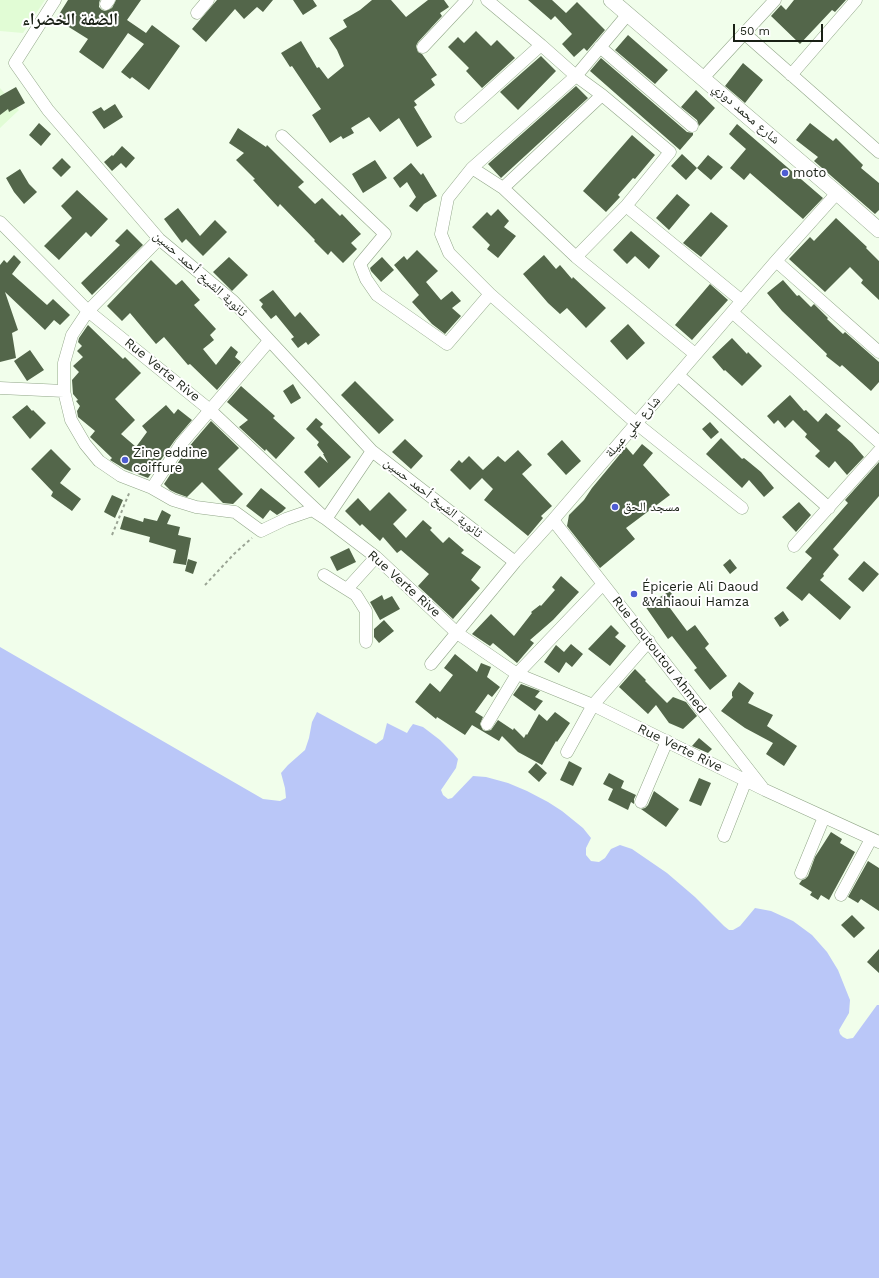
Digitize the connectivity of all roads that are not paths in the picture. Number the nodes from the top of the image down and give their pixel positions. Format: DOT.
graph roads {
  1 [pos="55,0"];
  2 [pos="208,0"];
  3 [pos="467,0"];
  4 [pos="487,0"];
  5 [pos="611,0"];
  6 [pos="775,0"];
  7 [pos="856,0"];
  8 [pos="197,13"];
  9 [pos="628,14"];
  10 [pos="744,33"];
  11 [pos="541,45"];
  12 [pos="423,47"];
  13 [pos="600,47"];
  14 [pos="791,74"];
  15 [pos="576,76"];
  16 [pos="703,78"];
  17 [pos="602,95"];
  18 [pos="461,116"];
  19 [pos="692,126"];
  20 [pos="282,136"];
  21 [pos="879,152"];
  22 [pos="472,168"];
  23 [pos="503,188"];
  24 [pos="837,193"];
  25 [pos="626,206"];
  26 [pos="0,222"];
  27 [pos="879,230"];
  28 [pos="159,239"];
  29 [pos="576,257"];
  30 [pos="776,261"];
  31 [pos="490,294"];
  32 [pos="742,301"];
  33 [pos="88,311"];
  34 [pos="732,312"];
  35 [pos="269,341"];
  36 [pos="879,352"];
  37 [pos="695,354"];
  38 [pos="678,375"];
  39 [pos="0,388"];
  40 [pos="64,391"];
  41 [pos="210,410"];
  42 [pos="637,424"];
  43 [pos="879,442"];
  44 [pos="372,451"];
  45 [pos="879,451"];
  46 [pos="152,488"];
  47 [pos="742,508"];
  48 [pos="829,508"];
  49 [pos="326,519"];
  50 [pos="553,520"];
  51 [pos="794,546"];
  52 [pos="376,557"];
  53 [pos="515,562"];
  54 [pos="324,575"];
  55 [pos="603,584"];
  56 [pos="347,589"];
  57 [pos="457,633"];
  58 [pos="649,641"];
  59 [pos="366,642"];
  60 [pos="431,664"];
  61 [pos="517,674"];
  62 [pos="593,705"];
  63 [pos="487,724"];
  64 [pos="667,741"];
  65 [pos="567,752"];
  66 [pos="746,780"];
  67 [pos="765,790"];
  68 [pos="641,802"];
  69 [pos="824,817"];
  70 [pos="724,836"];
  71 [pos="875,840"];
  72 [pos="801,873"];
  73 [pos="841,895"];
  1 -- 28 [label="street, ثانوية الشيخ أحمد حسين"];
  2 -- 8 [label="street"];
  3 -- 12 [label="street"];
  4 -- 11 [label="street"];
  5 -- 9 [label="street, شارع محمد دوزي"];
  6 -- 10 [label="street"];
  7 -- 14 [label="street"];
  9 -- 13 [label="street"];
  9 -- 16 [label="street, شارع محمد دوزي"];
  10 -- 14 [label="street"];
  10 -- 16 [label="street"];
  11 -- 15 [label="street"];
  11 -- 18 [label="street"];
  13 -- 15 [label="street"];
  13 -- 19 [label="street"];
  14 -- 21 [label="street"];
  15 -- 17 [label="street"];
  15 -- 22 [label="street"];
  16 -- 24 [label="street, شارع محمد دوزي"];
  17 -- 23 [label="street"];
  17 -- 25 [label="street"];
  20 -- 31 [label="street"];
  22 -- 23 [label="street"];
  22 -- 31 [label="street"];
  23 -- 29 [label="street"];
  24 -- 27 [label="street, شارع محمد دوزي"];
  24 -- 30 [label="street, شارع علي عبيلة"];
  25 -- 29 [label="street"];
  25 -- 32 [label="street"];
  26 -- 33 [label="street, Rue Verte Rive"];
  28 -- 33 [label="street"];
  28 -- 35 [label="street, ثانوية الشيخ أحمد حسين"];
  29 -- 37 [label="street"];
  30 -- 32 [label="street, شارع علي عبيلة"];
  30 -- 36 [label="street"];
  31 -- 42 [label="street"];
  32 -- 34 [label="street, شارع علي عبيلة"];
  33 -- 40 [label="street"];
  33 -- 41 [label="street, Rue Verte Rive"];
  34 -- 37 [label="street, شارع علي عبيلة"];
  34 -- 43 [label="street"];
  35 -- 41 [label="street"];
  35 -- 44 [label="street, ثانوية الشيخ أحمد حسين"];
  37 -- 38 [label="street, شارع علي عبيلة"];
  38 -- 42 [label="street, شارع علي عبيلة"];
  38 -- 48 [label="street"];
  39 -- 40 [label="street"];
  40 -- 46 [label="street"];
  41 -- 46 [label="street"];
  41 -- 49 [label="street, Rue Verte Rive"];
  42 -- 47 [label="street"];
  42 -- 50 [label="street, شارع علي عبيلة"];
  44 -- 49 [label="street"];
  44 -- 53 [label="street, ثانوية الشيخ أحمد حسين"];
  45 -- 48 [label="street"];
  46 -- 49 [label="street"];
  48 -- 51 [label="street"];
  49 -- 52 [label="street, Rue Verte Rive"];
  50 -- 53 [label="street, شارع علي عبيلة"];
  50 -- 55 [label="street, Rue boutoutou Ahmed"];
  52 -- 56 [label="street"];
  52 -- 57 [label="street, Rue Verte Rive"];
  53 -- 57 [label="street, شارع علي عبيلة"];
  54 -- 56 [label="street"];
  55 -- 58 [label="street, Rue boutoutou Ahmed"];
  55 -- 61 [label="street"];
  56 -- 59 [label="street"];
  57 -- 60 [label="street, شارع علي عبيلة"];
  57 -- 61 [label="street, Rue Verte Rive"];
  58 -- 62 [label="street"];
  58 -- 67 [label="street, Rue boutoutou Ahmed"];
  61 -- 62 [label="street, Rue Verte Rive"];
  61 -- 63 [label="street"];
  62 -- 64 [label="street, Rue Verte Rive"];
  62 -- 65 [label="street"];
  64 -- 66 [label="street, Rue Verte Rive"];
  64 -- 68 [label="street"];
  66 -- 67 [label="street, Rue Verte Rive"];
  66 -- 70 [label="street"];
  67 -- 69 [label="street, Rue Verte Rive"];
  69 -- 71 [label="street, Rue Verte Rive"];
  69 -- 72 [label="street"];
  71 -- 73 [label="street"];
}
